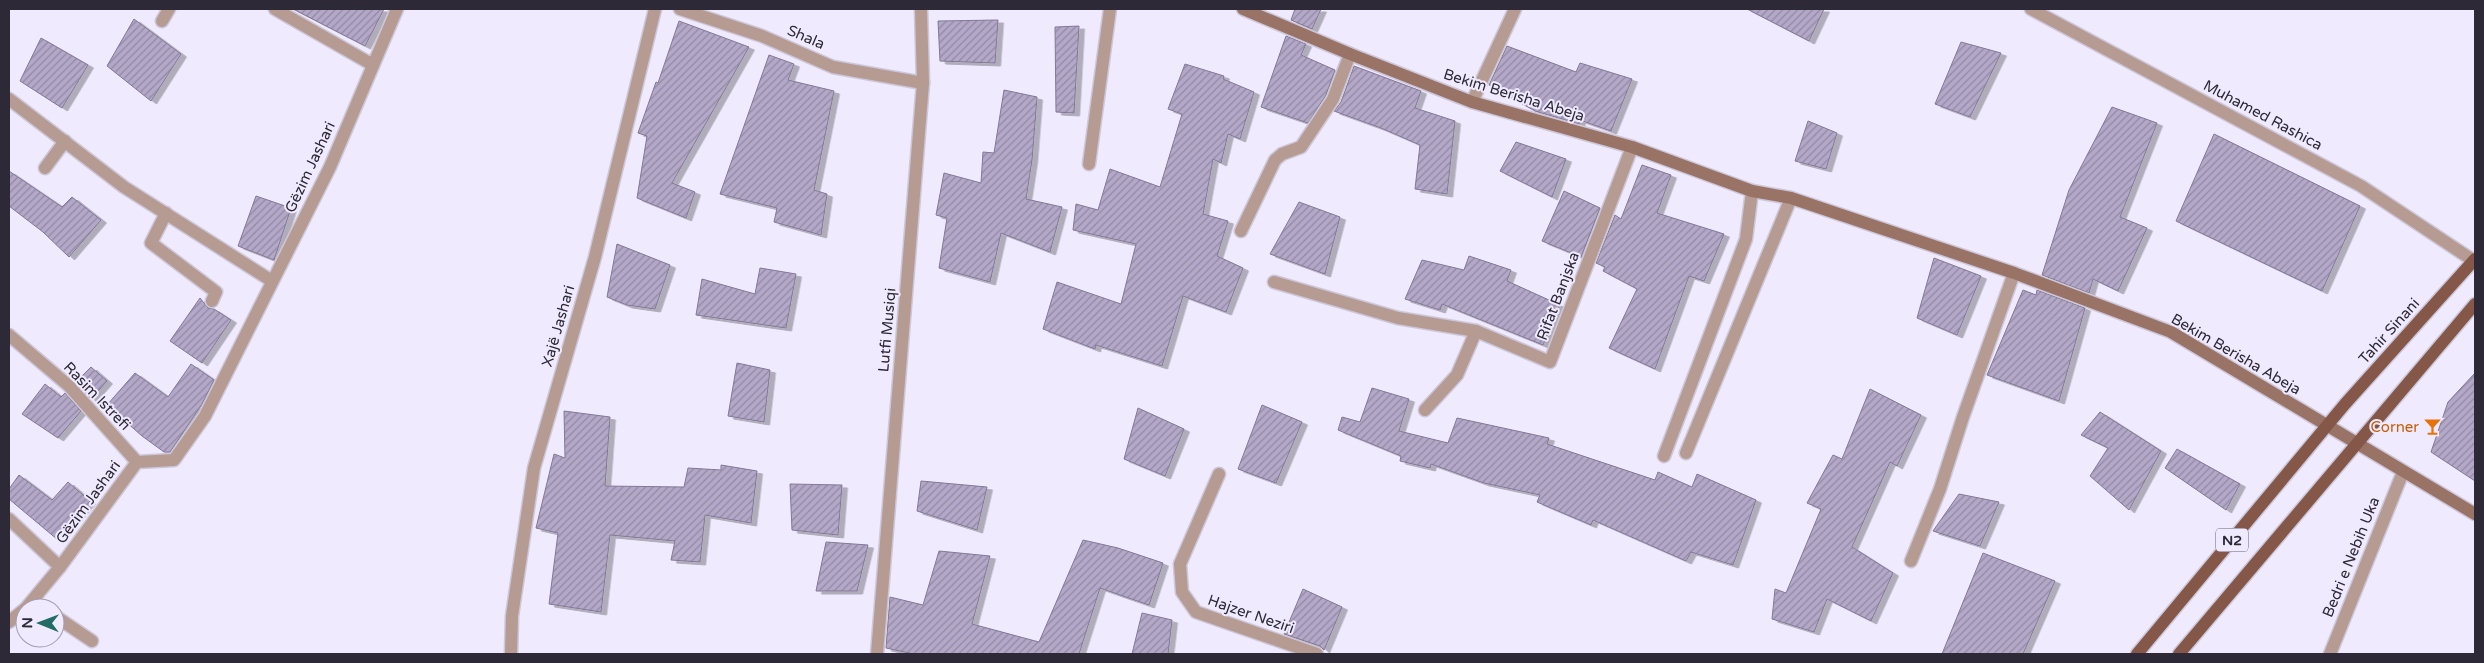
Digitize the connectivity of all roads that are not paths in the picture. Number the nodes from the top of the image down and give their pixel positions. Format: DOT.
graph roads {
  1 [pos="169,9"];
  2 [pos="275,9"];
  3 [pos="397,9"];
  4 [pos="655,9"];
  5 [pos="680,9"];
  6 [pos="921,9"];
  7 [pos="1110,9"];
  8 [pos="1243,9"];
  9 [pos="1515,9"];
  10 [pos="2031,9"];
  11 [pos="162,21"];
  12 [pos="1350,54"];
  13 [pos="373,65"];
  14 [pos="923,83"];
  15 [pos="9,99"];
  16 [pos="1472,102"];
  17 [pos="65,141"];
  18 [pos="1632,148"];
  19 [pos="1089,164"];
  20 [pos="45,168"];
  21 [pos="1752,191"];
  22 [pos="1791,198"];
  23 [pos="166,213"];
  24 [pos="1241,231"];
  25 [pos="2475,260"];
  26 [pos="2014,273"];
  27 [pos="272,281"];
  28 [pos="1274,282"];
  29 [pos="212,302"];
  30 [pos="2475,304"];
  31 [pos="1476,331"];
  32 [pos="9,335"];
  33 [pos="1425,410"];
  34 [pos="2327,425"];
  35 [pos="2358,445"];
  36 [pos="1686,453"];
  37 [pos="1664,456"];
  38 [pos="137,462"];
  39 [pos="2403,472"];
  40 [pos="1219,474"];
  41 [pos="2475,514"];
  42 [pos="9,519"];
  43 [pos="1911,561"];
  44 [pos="60,567"];
  45 [pos="38,598"];
  46 [pos="65,623"];
  47 [pos="92,641"];
  48 [pos="511,654"];
  49 [pos="877,654"];
  50 [pos="1317,654"];
  51 [pos="2137,654"];
  52 [pos="2179,654"];
  53 [pos="2330,654"];
  1 -- 11 [label="street"];
  2 -- 13 [label="street"];
  3 -- 13 [label="street, Gëzim Jashari"];
  4 -- 48 [label="street, Xajë Jashari"];
  5 -- 14 [label="street, Shala"];
  6 -- 14 [label="street, Lutfi Musiqi"];
  7 -- 19 [label="street"];
  8 -- 12 [label="street, Bekim Berisha Abeja"];
  9 -- 16 [label="street"];
  10 -- 25 [label="street, Muhamed Rashica"];
  12 -- 16 [label="street, Bekim Berisha Abeja"];
  12 -- 24 [label="street"];
  13 -- 27 [label="street, Gëzim Jashari"];
  14 -- 49 [label="street, Lutfi Musiqi"];
  15 -- 17 [label="street"];
  16 -- 18 [label="street, Bekim Berisha Abeja"];
  17 -- 20 [label="street"];
  17 -- 23 [label="street"];
  18 -- 21 [label="street, Bekim Berisha Abeja"];
  18 -- 31 [label="street, Rifat Banjska"];
  21 -- 22 [label="street, Bekim Berisha Abeja"];
  21 -- 37 [label="street"];
  22 -- 26 [label="street, Bekim Berisha Abeja"];
  22 -- 36 [label="street"];
  23 -- 27 [label="street"];
  23 -- 29 [label="street"];
  25 -- 34 [label="main road, Tahir Sinani / N2"];
  26 -- 34 [label="street, Bekim Berisha Abeja"];
  26 -- 43 [label="street"];
  27 -- 38 [label="street, Gëzim Jashari"];
  28 -- 31 [label="street, Rifat Banjska"];
  30 -- 35 [label="main road, N2"];
  31 -- 33 [label="street"];
  32 -- 38 [label="street, Rasim Istrefi"];
  34 -- 35 [label="street, Bekim Berisha Abeja"];
  34 -- 51 [label="main road, N2"];
  35 -- 39 [label="street, Bekim Berisha Abeja"];
  35 -- 52 [label="main road, N2"];
  38 -- 44 [label="street, Gëzim Jashari"];
  39 -- 41 [label="street, Bekim Berisha Abeja"];
  39 -- 53 [label="street, Bedri e Nebih Uka"];
  40 -- 50 [label="street, Hajzer Neziri"];
  42 -- 44 [label="street"];
  44 -- 45 [label="street, Gëzim Jashari"];
  46 -- 47 [label="street"];
}
